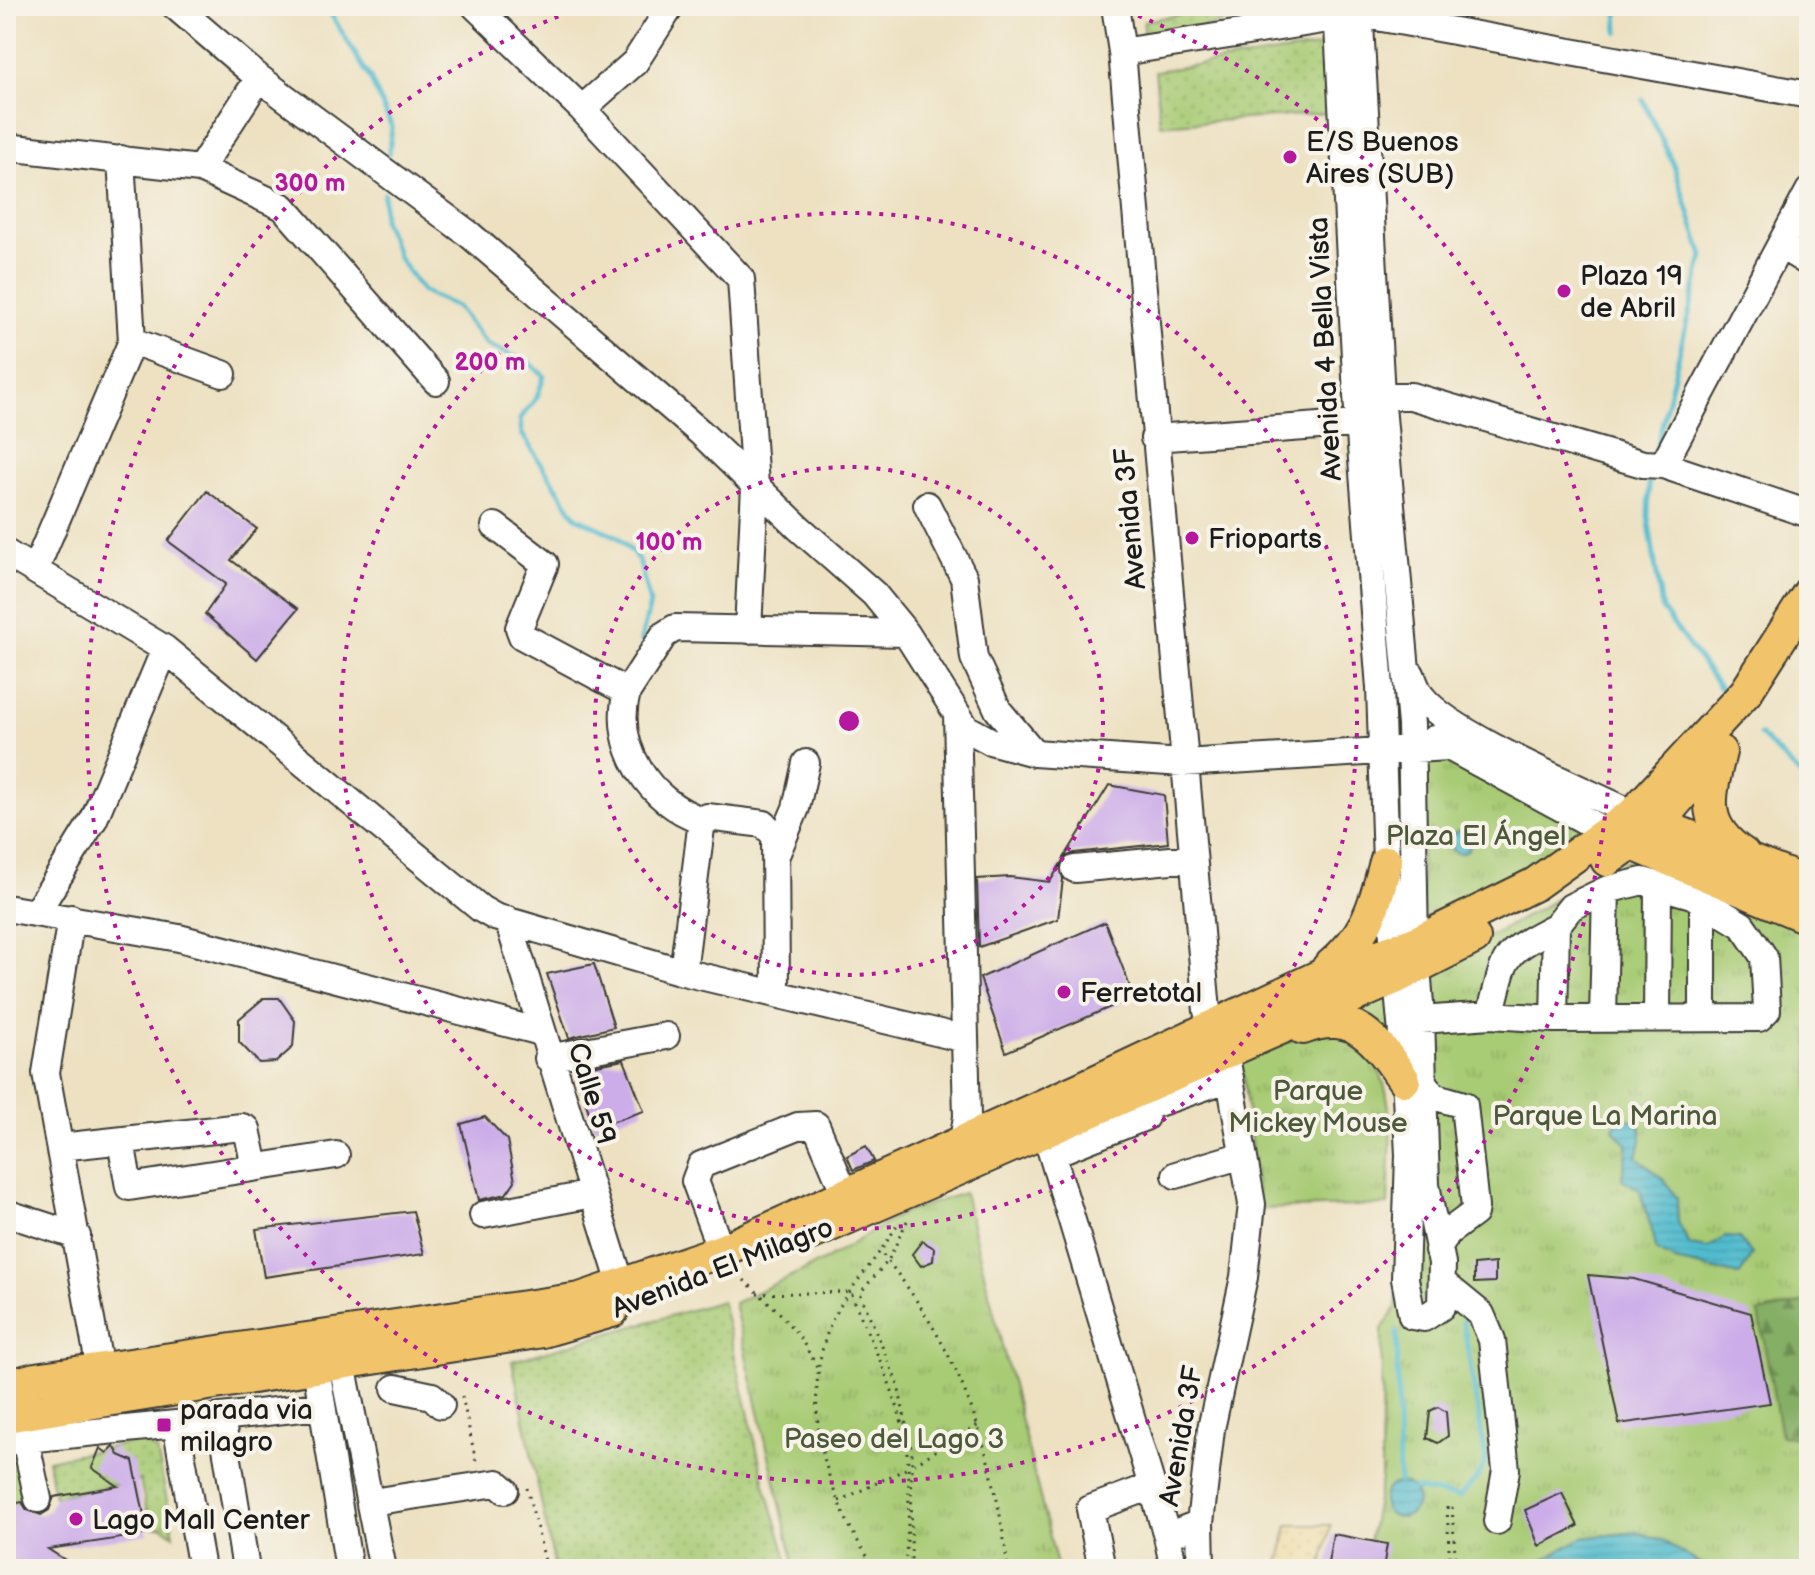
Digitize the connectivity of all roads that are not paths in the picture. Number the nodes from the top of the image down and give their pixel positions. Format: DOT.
graph roads {
  1 [pos="175,6"];
  2 [pos="475,6"];
  3 [pos="671,6"];
  4 [pos="1115,6"];
  5 [pos="1348,11"];
  6 [pos="1122,52"];
  7 [pos="259,78"];
  8 [pos="1809,95"];
  9 [pos="582,109"];
  10 [pos="6,147"];
  11 [pos="121,159"];
  12 [pos="200,169"];
  13 [pos="1809,191"];
  14 [pos="1781,246"];
  15 [pos="1809,263"];
  16 [pos="132,341"];
  17 [pos="223,374"];
  18 [pos="436,381"];
  19 [pos="1369,396"];
  20 [pos="1371,422"];
  21 [pos="1154,438"];
  22 [pos="1663,465"];
  23 [pos="755,486"];
  24 [pos="927,505"];
  25 [pos="1809,514"];
  26 [pos="495,526"];
  27 [pos="6,553"];
  28 [pos="35,570"];
  29 [pos="1809,593"];
  30 [pos="1809,625"];
  31 [pos="748,630"];
  32 [pos="906,633"];
  33 [pos="165,649"];
  34 [pos="1406,664"];
  35 [pos="1380,688"];
  36 [pos="627,692"];
  37 [pos="957,715"];
  38 [pos="1411,737"];
  39 [pos="1381,749"];
  40 [pos="1721,749"];
  41 [pos="1034,753"];
  42 [pos="806,763"];
  43 [pos="1183,763"];
  44 [pos="702,820"];
  45 [pos="1632,829"];
  46 [pos="1192,858"];
  47 [pos="775,859"];
  48 [pos="1386,862"];
  49 [pos="1759,865"];
  50 [pos="1075,869"];
  51 [pos="1809,884"];
  52 [pos="1658,885"];
  53 [pos="1606,890"];
  54 [pos="1703,903"];
  55 [pos="6,908"];
  56 [pos="36,913"];
  57 [pos="71,918"];
  58 [pos="1809,918"];
  59 [pos="508,920"];
  60 [pos="1556,926"];
  61 [pos="1406,959"];
  62 [pos="683,972"];
  63 [pos="1318,977"];
  64 [pos="776,993"];
  65 [pos="1490,1015"];
  66 [pos="1703,1017"];
  67 [pos="1603,1018"];
  68 [pos="1657,1018"];
  69 [pos="1554,1019"];
  70 [pos="1421,1020"];
  71 [pos="541,1032"];
  72 [pos="666,1036"];
  73 [pos="1254,1038"];
  74 [pos="965,1039"];
  75 [pos="1223,1052"];
  76 [pos="548,1058"];
  77 [pos="1414,1081"];
  78 [pos="963,1140"];
  79 [pos="121,1141"];
  80 [pos="1048,1142"];
  81 [pos="60,1147"];
  82 [pos="336,1155"];
  83 [pos="1243,1155"];
  84 [pos="255,1167"];
  85 [pos="1176,1175"];
  86 [pos="592,1194"];
  87 [pos="845,1194"];
  88 [pos="6,1213"];
  89 [pos="483,1215"];
  90 [pos="77,1236"];
  91 [pos="1438,1250"];
  92 [pos="721,1251"];
  93 [pos="1443,1283"];
  94 [pos="621,1284"];
  95 [pos="329,1366"];
  96 [pos="101,1369"];
  97 [pos="6,1387"];
  98 [pos="395,1388"];
  99 [pos="105,1401"];
  100 [pos="441,1405"];
  101 [pos="320,1406"];
  102 [pos="221,1417"];
  103 [pos="176,1424"];
  104 [pos="12,1432"];
  105 [pos="1152,1486"];
  106 [pos="505,1490"];
  107 [pos="38,1499"];
  108 [pos="371,1502"];
  109 [pos="1497,1521"];
  110 [pos="1200,1523"];
  111 [pos="1167,1536"];
  112 [pos="1201,1566"];
  113 [pos="202,1569"];
  114 [pos="246,1569"];
  115 [pos="349,1569"];
  116 [pos="383,1569"];
  117 [pos="1102,1569"];
  118 [pos="1174,1569"];
  1 -- 7 [label="street"];
  2 -- 9 [label="street"];
  3 -- 9 [label="street"];
  4 -- 6 [label="street, Avenida 3F"];
  5 -- 6 [label="street"];
  5 -- 8 [label="street"];
  5 -- 19 [label="street, Avenida 4 Bella Vista"];
  6 -- 21 [label="street, Avenida 3F"];
  7 -- 12 [label="street"];
  7 -- 23 [label="street"];
  9 -- 23 [label="street"];
  10 -- 11 [label="street"];
  11 -- 12 [label="street"];
  11 -- 16 [label="street"];
  12 -- 18 [label="street"];
  13 -- 14 [label="street"];
  14 -- 15 [label="street"];
  14 -- 22 [label="street"];
  16 -- 17 [label="street"];
  16 -- 28 [label="street"];
  19 -- 20 [label="street, Avenida 4 Bella Vista"];
  19 -- 22 [label="street"];
  20 -- 21 [label="street"];
  20 -- 34 [label="street, Avenida 4 Bella Vista"];
  20 -- 35 [label="street, Avenida 4 Bella Vista"];
  21 -- 43 [label="street, Avenida 3F"];
  22 -- 25 [label="street"];
  23 -- 31 [label="street"];
  23 -- 32 [label="street"];
  24 -- 41 [label="street"];
  26 -- 36 [label="street"];
  27 -- 28 [label="street"];
  28 -- 33 [label="street"];
  29 -- 45 [label="main road"];
  30 -- 40 [label="main road"];
  31 -- 32 [label="street"];
  31 -- 36 [label="street"];
  32 -- 37 [label="street"];
  33 -- 56 [label="street"];
  33 -- 59 [label="street"];
  34 -- 38 [label="street, Avenida 4 Bella Vista"];
  34 -- 45 [label="street, Avenida 4 Bella Vista"];
  35 -- 38 [label="street"];
  35 -- 39 [label="street, Avenida 4 Bella Vista"];
  36 -- 44 [label="street"];
  37 -- 41 [label="street"];
  37 -- 74 [label="street"];
  38 -- 39 [label="street"];
  38 -- 45 [label="street"];
  38 -- 61 [label="street, Avenida 4 Bella Vista"];
  39 -- 43 [label="street"];
  39 -- 48 [label="street, Avenida 4 Bella Vista"];
  40 -- 45 [label="main road"];
  40 -- 49 [label="main road"];
  41 -- 43 [label="street"];
  42 -- 47 [label="street"];
  43 -- 46 [label="street, Avenida 3F"];
  44 -- 47 [label="street"];
  44 -- 62 [label="street"];
  45 -- 49 [label="main road"];
  45 -- 58 [label="main road"];
  45 -- 61 [label="main road"];
  46 -- 50 [label="street"];
  46 -- 75 [label="street, Avenida 3F"];
  47 -- 64 [label="street"];
  48 -- 61 [label="street, Avenida 4 Bella Vista"];
  48 -- 63 [label="main road"];
  49 -- 51 [label="main road"];
  52 -- 53 [label="street"];
  52 -- 54 [label="street"];
  52 -- 68 [label="street"];
  53 -- 60 [label="street"];
  53 -- 67 [label="street"];
  54 -- 66 [label="street"];
  54 -- 66 [label="street"];
  55 -- 56 [label="street"];
  56 -- 57 [label="street"];
  57 -- 71 [label="street"];
  57 -- 81 [label="street"];
  59 -- 62 [label="street"];
  59 -- 71 [label="street, Calle 59"];
  60 -- 65 [label="street"];
  60 -- 69 [label="street"];
  61 -- 63 [label="main road, Avenida El Milagro"];
  61 -- 70 [label="street"];
  61 -- 73 [label="main road, Avenida El Milagro"];
  61 -- 77 [label="street"];
  62 -- 64 [label="street"];
  63 -- 75 [label="main road, Avenida El Milagro"];
  64 -- 74 [label="street"];
  65 -- 69 [label="street"];
  65 -- 70 [label="street"];
  66 -- 68 [label="street"];
  67 -- 68 [label="street"];
  67 -- 69 [label="street"];
  70 -- 77 [label="street"];
  71 -- 76 [label="street, Calle 59"];
  72 -- 76 [label="street"];
  73 -- 75 [label="main road, Avenida El Milagro"];
  73 -- 77 [label="main road"];
  74 -- 78 [label="street"];
  75 -- 78 [label="main road, Avenida El Milagro"];
  75 -- 80 [label="main road, Avenida El Milagro"];
  75 -- 83 [label="street, Avenida 3F"];
  76 -- 86 [label="street, Calle 59"];
  77 -- 91 [label="street"];
  77 -- 91 [label="street"];
  77 -- 93 [label="street"];
  78 -- 87 [label="main road, Avenida El Milagro"];
  79 -- 81 [label="street"];
  79 -- 84 [label="street"];
  79 -- 84 [label="street"];
  80 -- 95 [label="main road, Avenida El Milagro"];
  80 -- 105 [label="street, Avenida 3F"];
  81 -- 90 [label="street"];
  82 -- 84 [label="street"];
  83 -- 85 [label="street"];
  83 -- 110 [label="street, Avenida 3F"];
  86 -- 89 [label="street"];
  86 -- 94 [label="street, Calle 59"];
  87 -- 92 [label="main road, Avenida El Milagro"];
  87 -- 92 [label="street"];
  88 -- 90 [label="street"];
  90 -- 96 [label="street"];
  91 -- 93 [label="street"];
  92 -- 94 [label="main road, Avenida El Milagro"];
  93 -- 109 [label="street"];
  94 -- 96 [label="main road, Avenida El Milagro"];
  95 -- 99 [label="main road, Avenida El Milagro"];
  95 -- 101 [label="street"];
  95 -- 108 [label="street"];
  96 -- 97 [label="main road, Avenida El Milagro"];
  96 -- 99 [label="street"];
  98 -- 100 [label="street"];
  99 -- 104 [label="main road, Avenida El Milagro"];
  101 -- 102 [label="street"];
  101 -- 115 [label="street"];
  102 -- 103 [label="street"];
  102 -- 114 [label="street"];
  103 -- 104 [label="street"];
  103 -- 113 [label="street"];
  104 -- 107 [label="street"];
  105 -- 111 [label="street, Avenida 3F"];
  105 -- 117 [label="street"];
  106 -- 108 [label="street"];
  108 -- 116 [label="street"];
  110 -- 111 [label="street, Avenida 3F"];
  110 -- 112 [label="street"];
  111 -- 118 [label="street"];
}
